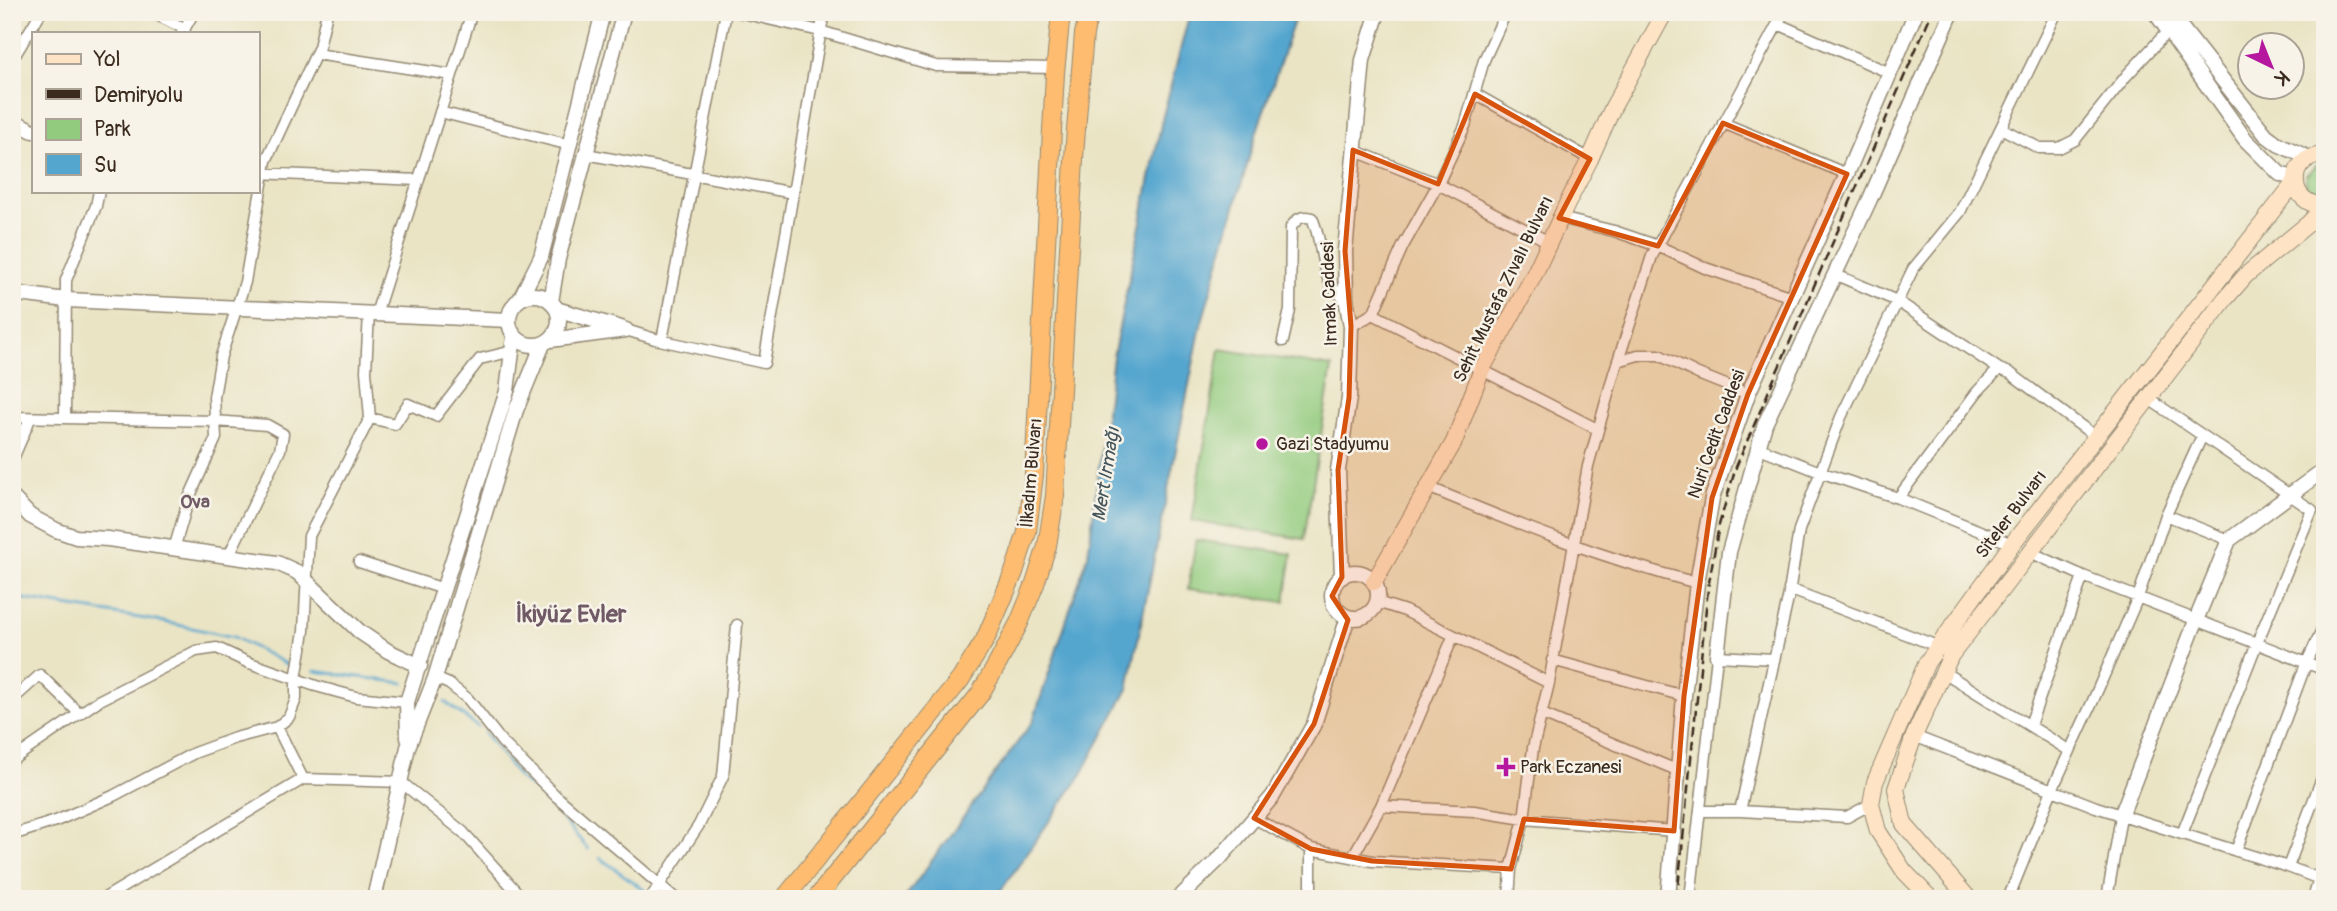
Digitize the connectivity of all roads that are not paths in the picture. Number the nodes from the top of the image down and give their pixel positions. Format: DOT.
graph roads {
  1 [pos="41,12"];
  2 [pos="151,12"];
  3 [pos="194,12"];
  4 [pos="327,12"];
  5 [pos="472,12"];
  6 [pos="603,12"];
  7 [pos="624,12"];
  8 [pos="726,12"];
  9 [pos="738,12"];
  10 [pos="824,12"];
  11 [pos="1061,12"];
  12 [pos="1089,12"];
  13 [pos="1378,12"];
  14 [pos="1506,12"];
  15 [pos="1665,12"];
  16 [pos="1784,12"];
  17 [pos="1916,12"];
  18 [pos="1952,12"];
  19 [pos="2057,12"];
  20 [pos="2155,12"];
  21 [pos="2175,19"];
  22 [pos="1778,24"];
  23 [pos="184,31"];
  24 [pos="820,32"];
  25 [pos="316,54"];
  26 [pos="12,60"];
  27 [pos="1056,68"];
  28 [pos="1890,72"];
  29 [pos="452,75"];
  30 [pos="1475,94"];
  31 [pos="440,112"];
  32 [pos="12,120"];
  33 [pos="1723,123"];
  34 [pos="2001,128"];
  35 [pos="32,130"];
  36 [pos="570,145"];
  37 [pos="1353,150"];
  38 [pos="586,154"];
  39 [pos="2318,154"];
  40 [pos="1590,159"];
  41 [pos="261,173"];
  42 [pos="694,174"];
  43 [pos="1847,174"];
  44 [pos="418,180"];
  45 [pos="2296,181"];
  46 [pos="1438,184"];
  47 [pos="99,192"];
  48 [pos="258,192"];
  49 [pos="793,193"];
  50 [pos="2325,205"];
  51 [pos="1560,218"];
  52 [pos="1549,242"];
  53 [pos="1658,246"];
  54 [pos="1835,274"];
  55 [pos="12,293"];
  56 [pos="1792,297"];
  57 [pos="520,299"];
  58 [pos="1346,299"];
  59 [pos="66,300"];
  60 [pos="1898,301"];
  61 [pos="554,306"];
  62 [pos="236,307"];
  63 [pos="372,314"];
  64 [pos="1373,314"];
  65 [pos="509,320"];
  66 [pos="1352,326"];
  67 [pos="626,330"];
  68 [pos="662,340"];
  69 [pos="1283,341"];
  70 [pos="547,342"];
  71 [pos="513,343"];
  72 [pos="1618,361"];
  73 [pos="1482,369"];
  74 [pos="1999,369"];
  75 [pos="1748,394"];
  76 [pos="2149,398"];
  77 [pos="12,417"];
  78 [pos="65,418"];
  79 [pos="370,418"];
  80 [pos="30,419"];
  81 [pos="215,421"];
  82 [pos="1597,429"];
  83 [pos="2202,436"];
  84 [pos="2095,437"];
  85 [pos="1757,447"];
  86 [pos="12,461"];
  87 [pos="2325,469"];
  88 [pos="1820,472"];
  89 [pos="1428,487"];
  90 [pos="2291,494"];
  91 [pos="12,497"];
  92 [pos="1898,498"];
  93 [pos="2166,515"];
  94 [pos="2229,540"];
  95 [pos="2012,544"];
  96 [pos="1573,546"];
  97 [pos="174,549"];
  98 [pos="2030,552"];
  99 [pos="228,557"];
  100 [pos="359,562"];
  101 [pos="2083,576"];
  102 [pos="1342,577"];
  103 [pos="306,580"];
  104 [pos="1374,582"];
  105 [pos="1697,583"];
  106 [pos="444,589"];
  107 [pos="1789,589"];
  108 [pos="2137,597"];
  109 [pos="1377,603"];
  110 [pos="1348,617"];
  111 [pos="2196,619"];
  112 [pos="2325,623"];
  113 [pos="737,625"];
  114 [pos="1453,637"];
  115 [pos="2257,643"];
  116 [pos="1937,646"];
  117 [pos="1717,656"];
  118 [pos="1774,659"];
  119 [pos="1552,660"];
  120 [pos="2306,664"];
  121 [pos="420,666"];
  122 [pos="2325,670"];
  123 [pos="1942,671"];
  124 [pos="435,678"];
  125 [pos="296,679"];
  126 [pos="1549,684"];
  127 [pos="1684,696"];
  128 [pos="12,700"];
  129 [pos="407,702"];
  130 [pos="1542,713"];
  131 [pos="80,714"];
  132 [pos="2029,726"];
  133 [pos="277,727"];
  134 [pos="1914,736"];
  135 [pos="408,747"];
  136 [pos="2070,751"];
  137 [pos="12,761"];
  138 [pos="2325,770"];
  139 [pos="1679,771"];
  140 [pos="303,779"];
  141 [pos="401,782"];
  142 [pos="2052,790"];
  143 [pos="1871,804"];
  144 [pos="1381,806"];
  145 [pos="1700,811"];
  146 [pos="1740,811"];
  147 [pos="2121,816"];
  148 [pos="1254,818"];
  149 [pos="1524,819"];
  150 [pos="1674,831"];
  151 [pos="2182,834"];
  152 [pos="12,835"];
  153 [pos="1311,849"];
  154 [pos="2236,851"];
  155 [pos="1353,856"];
  156 [pos="2288,867"];
  157 [pos="1511,869"];
  158 [pos="2322,880"];
  159 [pos="659,884"];
  160 [pos="518,897"];
  161 [pos="103,899"];
  162 [pos="374,899"];
  163 [pos="650,899"];
  164 [pos="676,899"];
  165 [pos="784,899"];
  166 [pos="816,899"];
  167 [pos="1178,899"];
  168 [pos="1311,899"];
  169 [pos="1509,899"];
  170 [pos="1668,899"];
  171 [pos="1690,899"];
  172 [pos="1931,899"];
  173 [pos="1969,899"];
  174 [pos="2008,899"];
  175 [pos="2107,899"];
  176 [pos="2313,899"];
  1 -- 26 [label="street"];
  2 -- 23 [label="street"];
  3 -- 23 [label="street"];
  4 -- 25 [label="street"];
  5 -- 29 [label="street"];
  6 -- 36 [label="street"];
  7 -- 38 [label="street"];
  8 -- 42 [label="street"];
  9 -- 24 [label="street"];
  10 -- 24 [label="street"];
  11 -- 27 [label="highway, İlkadım Bulvarı"];
  12 -- 166 [label="highway, İlkadım Bulvarı"];
  13 -- 37 [label="street, Irmak Caddesi"];
  14 -- 30 [label="street"];
  15 -- 40 [label="main road, Sehit Mustafa Zıvalı Bulvarı"];
  16 -- 22 [label="street"];
  17 -- 28 [label="street, Nuri Cedit Caddesi"];
  18 -- 54 [label="street"];
  19 -- 34 [label="street"];
  20 -- 21 [label="street"];
  21 -- 34 [label="street"];
  21 -- 39 [label="street"];
  21 -- 45 [label="street"];
  22 -- 28 [label="street"];
  22 -- 33 [label="street"];
  24 -- 27 [label="street"];
  24 -- 49 [label="street"];
  25 -- 29 [label="street"];
  25 -- 41 [label="street"];
  27 -- 165 [label="highway, İlkadım Bulvarı"];
  28 -- 43 [label="street, Nuri Cedit Caddesi"];
  29 -- 31 [label="street"];
  30 -- 40 [label="street"];
  30 -- 46 [label="street"];
  31 -- 36 [label="street"];
  31 -- 44 [label="street"];
  32 -- 35 [label="street"];
  33 -- 43 [label="street"];
  33 -- 53 [label="street"];
  34 -- 60 [label="street"];
  36 -- 57 [label="street"];
  37 -- 46 [label="street"];
  37 -- 58 [label="street, Irmak Caddesi"];
  38 -- 42 [label="street"];
  38 -- 61 [label="street"];
  39 -- 45 [label="main road, Siteler Bulvarı"];
  40 -- 51 [label="main road, Sehit Mustafa Zıvalı Bulvarı"];
  41 -- 44 [label="street"];
  42 -- 49 [label="street"];
  42 -- 68 [label="street"];
  43 -- 56 [label="street, Nuri Cedit Caddesi"];
  44 -- 63 [label="street"];
  45 -- 50 [label="main road"];
  45 -- 84 [label="main road, Siteler Bulvarı"];
  46 -- 52 [label="street"];
  46 -- 64 [label="street"];
  47 -- 59 [label="street"];
  48 -- 62 [label="street"];
  49 -- 68 [label="street"];
  50 -- 76 [label="main road"];
  51 -- 52 [label="main road, Sehit Mustafa Zıvalı Bulvarı"];
  51 -- 53 [label="street"];
  52 -- 73 [label="main road, Sehit Mustafa Zıvalı Bulvarı"];
  53 -- 56 [label="street"];
  53 -- 72 [label="street"];
  54 -- 60 [label="street"];
  54 -- 85 [label="street"];
  55 -- 59 [label="street"];
  56 -- 75 [label="street, Nuri Cedit Caddesi"];
  57 -- 61 [label="street"];
  57 -- 65 [label="street"];
  58 -- 66 [label="street, Irmak Caddesi"];
  58 -- 69 [label="street"];
  59 -- 62 [label="street"];
  59 -- 78 [label="street"];
  60 -- 74 [label="street"];
  60 -- 88 [label="street"];
  61 -- 67 [label="street"];
  61 -- 70 [label="street"];
  62 -- 63 [label="street"];
  62 -- 81 [label="street"];
  63 -- 65 [label="street"];
  63 -- 79 [label="street"];
  64 -- 66 [label="street"];
  64 -- 73 [label="street"];
  65 -- 71 [label="street"];
  66 -- 102 [label="street, Irmak Caddesi"];
  67 -- 68 [label="street"];
  67 -- 70 [label="street"];
  70 -- 71 [label="street"];
  70 -- 124 [label="street"];
  71 -- 79 [label="street"];
  71 -- 106 [label="street"];
  72 -- 75 [label="street"];
  72 -- 82 [label="street"];
  73 -- 82 [label="street"];
  73 -- 89 [label="main road, Sehit Mustafa Zıvalı Bulvarı"];
  74 -- 84 [label="street"];
  74 -- 92 [label="street"];
  75 -- 105 [label="street, Nuri Cedit Caddesi"];
  76 -- 83 [label="street"];
  76 -- 98 [label="main road"];
  77 -- 80 [label="street"];
  78 -- 80 [label="street"];
  78 -- 81 [label="street"];
  79 -- 103 [label="street"];
  80 -- 86 [label="street"];
  81 -- 97 [label="street"];
  81 -- 99 [label="street"];
  82 -- 96 [label="street"];
  83 -- 90 [label="street"];
  83 -- 93 [label="street"];
  84 -- 95 [label="main road, Siteler Bulvarı"];
  85 -- 88 [label="street"];
  85 -- 117 [label="street"];
  87 -- 90 [label="street"];
  88 -- 92 [label="street"];
  88 -- 107 [label="street"];
  89 -- 96 [label="street"];
  89 -- 104 [label="main road, Sehit Mustafa Zıvalı Bulvarı"];
  90 -- 94 [label="street"];
  90 -- 115 [label="street"];
  91 -- 97 [label="street"];
  92 -- 95 [label="street"];
  93 -- 94 [label="street"];
  93 -- 108 [label="street"];
  94 -- 111 [label="street"];
  95 -- 116 [label="main road, Siteler Bulvarı"];
  96 -- 105 [label="street"];
  96 -- 119 [label="street"];
  97 -- 99 [label="street"];
  98 -- 101 [label="street"];
  98 -- 123 [label="main road"];
  99 -- 103 [label="street"];
  100 -- 106 [label="street"];
  101 -- 108 [label="street"];
  101 -- 132 [label="street"];
  102 -- 104 [label="street"];
  102 -- 110 [label="street"];
  103 -- 121 [label="street"];
  103 -- 125 [label="street"];
  104 -- 109 [label="street"];
  105 -- 127 [label="street, Nuri Cedit Caddesi"];
  106 -- 121 [label="street"];
  107 -- 116 [label="street"];
  107 -- 118 [label="street"];
  108 -- 111 [label="street"];
  108 -- 136 [label="street"];
  109 -- 110 [label="street"];
  109 -- 114 [label="street"];
  110 -- 148 [label="street"];
  111 -- 115 [label="street"];
  111 -- 147 [label="street"];
  112 -- 120 [label="street"];
  113 -- 159 [label="street"];
  114 -- 126 [label="street"];
  114 -- 144 [label="street"];
  115 -- 120 [label="street"];
  115 -- 151 [label="street"];
  116 -- 143 [label="main road, Siteler Bulvarı"];
  117 -- 118 [label="street"];
  117 -- 145 [label="street"];
  118 -- 146 [label="street"];
  119 -- 126 [label="street"];
  119 -- 127 [label="street"];
  120 -- 122 [label="street"];
  120 -- 154 [label="street"];
  121 -- 129 [label="street"];
  123 -- 132 [label="street"];
  123 -- 134 [label="main road"];
  124 -- 135 [label="street"];
  124 -- 159 [label="street"];
  125 -- 129 [label="street"];
  125 -- 131 [label="street"];
  125 -- 133 [label="street"];
  126 -- 130 [label="street"];
  127 -- 139 [label="street, Nuri Cedit Caddesi"];
  128 -- 131 [label="street"];
  129 -- 135 [label="street"];
  130 -- 139 [label="street"];
  130 -- 149 [label="street"];
  131 -- 137 [label="street"];
  132 -- 136 [label="street"];
  133 -- 140 [label="street"];
  133 -- 152 [label="street"];
  134 -- 142 [label="street"];
  134 -- 173 [label="main road"];
  135 -- 141 [label="street"];
  136 -- 142 [label="street"];
  138 -- 156 [label="street"];
  139 -- 150 [label="street, Nuri Cedit Caddesi"];
  140 -- 141 [label="street"];
  140 -- 161 [label="street"];
  141 -- 160 [label="street"];
  141 -- 162 [label="street"];
  142 -- 147 [label="street"];
  142 -- 174 [label="street"];
  143 -- 146 [label="street"];
  143 -- 172 [label="main road"];
  144 -- 149 [label="street"];
  144 -- 155 [label="street"];
  145 -- 146 [label="street"];
  145 -- 171 [label="street"];
  147 -- 151 [label="street"];
  147 -- 175 [label="street"];
  148 -- 153 [label="street"];
  148 -- 167 [label="street"];
  149 -- 150 [label="street"];
  149 -- 157 [label="street"];
  150 -- 170 [label="street, Nuri Cedit Caddesi"];
  151 -- 154 [label="street"];
  153 -- 155 [label="street"];
  153 -- 168 [label="street"];
  154 -- 156 [label="street"];
  155 -- 157 [label="street"];
  156 -- 158 [label="street"];
  157 -- 169 [label="street"];
  158 -- 176 [label="street"];
  159 -- 163 [label="street"];
  159 -- 164 [label="street"];
}
